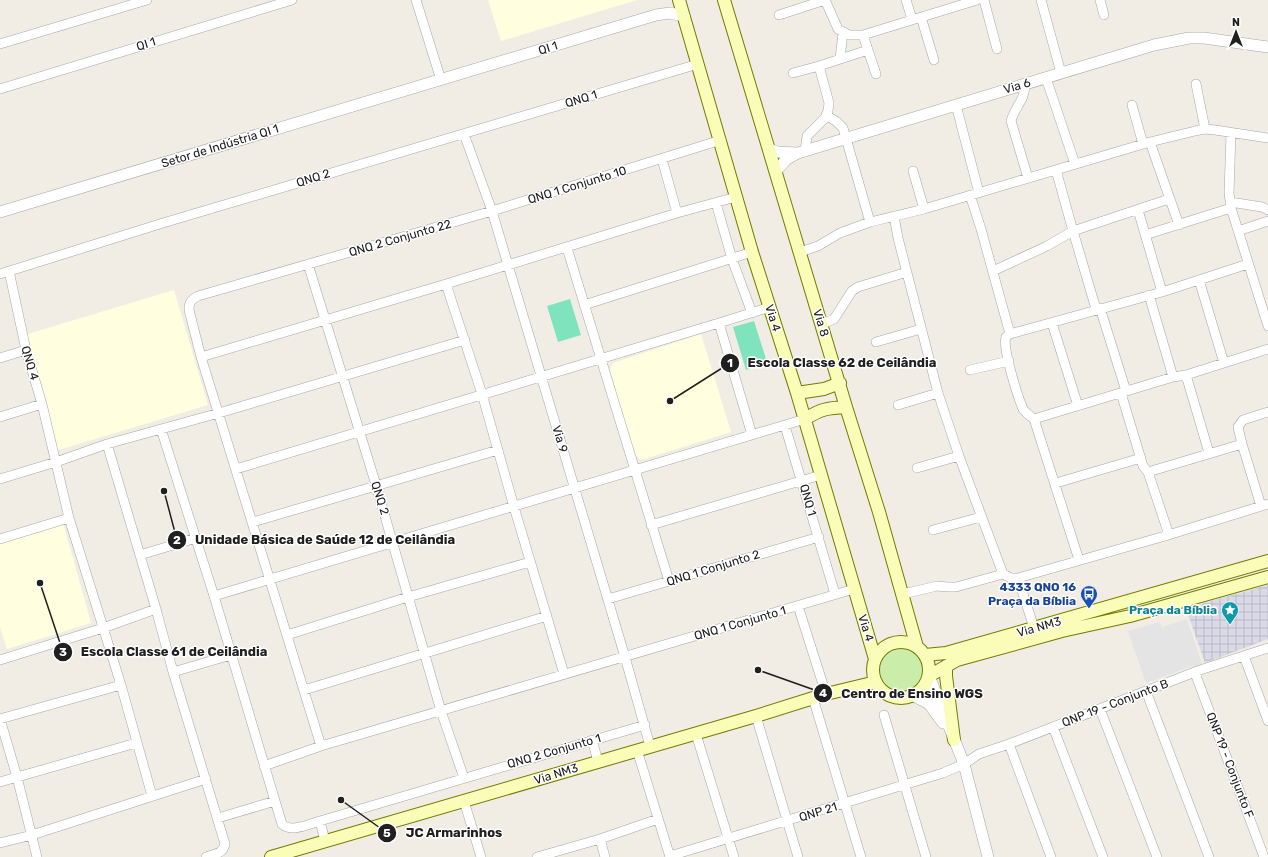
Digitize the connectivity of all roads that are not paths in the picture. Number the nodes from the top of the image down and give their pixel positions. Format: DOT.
graph roads {
  1 [pos="147,0"];
  2 [pos="292,0"];
  3 [pos="416,0"];
  4 [pos="675,0"];
  5 [pos="679,0"];
  6 [pos="724,0"];
  7 [pos="906,0"];
  8 [pos="978,0"];
  9 [pos="984,0"];
  10 [pos="1041,0"];
  11 [pos="1100,0"];
  12 [pos="656,15"];
  13 [pos="779,15"];
  14 [pos="1104,15"];
  15 [pos="684,16"];
  16 [pos="917,18"];
  17 [pos="843,32"];
  18 [pos="863,35"];
  19 [pos="0,44"];
  20 [pos="1268,47"];
  21 [pos="997,49"];
  22 [pos="868,50"];
  23 [pos="840,59"];
  24 [pos="934,60"];
  25 [pos="698,64"];
  26 [pos="819,66"];
  27 [pos="793,73"];
  28 [pos="1061,73"];
  29 [pos="876,74"];
  30 [pos="1046,78"];
  31 [pos="441,80"];
  32 [pos="1025,84"];
  33 [pos="1196,84"];
  34 [pos="0,89"];
  35 [pos="956,105"];
  36 [pos="1132,105"];
  37 [pos="826,115"];
  38 [pos="1205,129"];
  39 [pos="1232,133"];
  40 [pos="464,134"];
  41 [pos="847,138"];
  42 [pos="1268,138"];
  43 [pos="721,140"];
  44 [pos="1147,143"];
  45 [pos="769,149"];
  46 [pos="801,152"];
  47 [pos="662,159"];
  48 [pos="1075,164"];
  49 [pos="1056,170"];
  50 [pos="776,171"];
  51 [pos="913,171"];
  52 [pos="1028,178"];
  53 [pos="980,193"];
  54 [pos="970,195"];
  55 [pos="736,197"];
  56 [pos="1169,199"];
  57 [pos="716,203"];
  58 [pos="1230,205"];
  59 [pos="924,209"];
  60 [pos="1138,210"];
  61 [pos="1268,210"];
  62 [pos="492,211"];
  63 [pos="0,212"];
  64 [pos="677,213"];
  65 [pos="894,216"];
  66 [pos="1268,221"];
  67 [pos="870,222"];
  68 [pos="1179,225"];
  69 [pos="1238,230"];
  70 [pos="1073,231"];
  71 [pos="1145,235"];
  72 [pos="567,248"];
  73 [pos="752,252"];
  74 [pos="800,252"];
  75 [pos="732,259"];
  76 [pos="308,264"];
  77 [pos="1248,264"];
  78 [pos="508,265"];
  79 [pos="993,270"];
  80 [pos="907,272"];
  81 [pos="4,273"];
  82 [pos="1199,280"];
  83 [pos="446,284"];
  84 [pos="1162,292"];
  85 [pos="1149,295"];
  86 [pos="584,305"];
  87 [pos="770,307"];
  88 [pos="1098,309"];
  89 [pos="752,313"];
  90 [pos="326,320"];
  91 [pos="719,323"];
  92 [pos="1052,323"];
  93 [pos="822,324"];
  94 [pos="1268,326"];
  95 [pos="921,329"];
  96 [pos="1010,334"];
  97 [pos="465,340"];
  98 [pos="876,342"];
  99 [pos="1268,349"];
  100 [pos="26,350"];
  101 [pos="201,357"];
  102 [pos="0,358"];
  103 [pos="601,359"];
  104 [pos="1009,361"];
  105 [pos="1224,363"];
  106 [pos="970,370"];
  107 [pos="1186,374"];
  108 [pos="342,376"];
  109 [pos="541,377"];
  110 [pos="1173,377"];
  111 [pos="840,383"];
  112 [pos="1124,392"];
  113 [pos="797,393"];
  114 [pos="938,393"];
  115 [pos="482,394"];
  116 [pos="42,404"];
  117 [pos="898,405"];
  118 [pos="1078,406"];
  119 [pos="846,407"];
  120 [pos="1268,412"];
  121 [pos="219,413"];
  122 [pos="0,417"];
  123 [pos="805,419"];
  124 [pos="1034,419"];
  125 [pos="785,426"];
  126 [pos="161,429"];
  127 [pos="360,432"];
  128 [pos="752,435"];
  129 [pos="107,444"];
  130 [pos="1242,444"];
  131 [pos="498,450"];
  132 [pos="1209,453"];
  133 [pos="959,456"];
  134 [pos="1141,458"];
  135 [pos="56,462"];
  136 [pos="917,468"];
  137 [pos="236,469"];
  138 [pos="634,470"];
  139 [pos="1148,472"];
  140 [pos="821,475"];
  141 [pos="0,479"];
  142 [pos="802,481"];
  143 [pos="1056,483"];
  144 [pos="376,485"];
  145 [pos="574,488"];
  146 [pos="1265,505"];
  147 [pos="514,507"];
  148 [pos="982,517"];
  149 [pos="69,518"];
  150 [pos="253,522"];
  151 [pos="651,525"];
  152 [pos="934,530"];
  153 [pos="1169,535"];
  154 [pos="819,537"];
  155 [pos="196,538"];
  156 [pos="0,539"];
  157 [pos="393,542"];
  158 [pos="140,555"];
  159 [pos="1079,560"];
  160 [pos="1268,561"];
  161 [pos="530,562"];
  162 [pos="1003,574"];
  163 [pos="1268,577"];
  164 [pos="1018,578"];
  165 [pos="270,579"];
  166 [pos="669,581"];
  167 [pos="854,589"];
  168 [pos="835,594"];
  169 [pos="902,594"];
  170 [pos="214,596"];
  171 [pos="408,597"];
  172 [pos="608,599"];
  173 [pos="798,606"];
  174 [pos="156,609"];
  175 [pos="547,616"];
  176 [pos="103,628"];
  177 [pos="1034,628"];
  178 [pos="287,634"];
  179 [pos="1268,648"];
  180 [pos="921,651"];
  181 [pos="425,654"];
  182 [pos="231,655"];
  183 [pos="1244,656"];
  184 [pos="625,657"];
  185 [pos="875,659"];
  186 [pos="0,660"];
  187 [pos="946,666"];
  188 [pos="173,672"];
  189 [pos="1195,673"];
  190 [pos="564,674"];
  191 [pos="929,676"];
  192 [pos="874,677"];
  193 [pos="121,685"];
  194 [pos="304,690"];
  195 [pos="1146,691"];
  196 [pos="826,694"];
  197 [pos="912,696"];
  198 [pos="813,698"];
  199 [pos="1100,709"];
  200 [pos="442,711"];
  201 [pos="884,715"];
  202 [pos="756,716"];
  203 [pos="0,719"];
  204 [pos="1268,721"];
  205 [pos="645,725"];
  206 [pos="1053,727"];
  207 [pos="696,734"];
  208 [pos="592,740"];
  209 [pos="954,740"];
  210 [pos="136,743"];
  211 [pos="1009,744"];
  212 [pos="321,746"];
  213 [pos="650,746"];
  214 [pos="637,750"];
  215 [pos="598,761"];
  216 [pos="964,764"];
  217 [pos="264,766"];
  218 [pos="17,777"];
  219 [pos="464,778"];
  220 [pos="206,779"];
  221 [pos="0,782"];
  222 [pos="905,785"];
  223 [pos="152,796"];
  224 [pos="275,801"];
  225 [pos="464,801"];
  226 [pos="844,804"];
  227 [pos="218,818"];
  228 [pos="658,819"];
  229 [pos="788,821"];
  230 [pos="320,822"];
  231 [pos="32,835"];
  232 [pos="600,839"];
  233 [pos="729,839"];
  234 [pos="325,841"];
  235 [pos="0,843"];
  236 [pos="294,854"];
  237 [pos="37,857"];
  238 [pos="206,857"];
  239 [pos="271,857"];
  240 [pos="481,857"];
  241 [pos="537,857"];
  242 [pos="605,857"];
  243 [pos="670,857"];
  244 [pos="734,857"];
  245 [pos="798,857"];
  246 [pos="861,857"];
  247 [pos="926,857"];
  248 [pos="988,857"];
  249 [pos="1051,857"];
  250 [pos="1103,857"];
  251 [pos="1157,857"];
  252 [pos="1209,857"];
  253 [pos="1264,857"];
  1 -- 19 [label="street"];
  2 -- 34 [label="street, QI 1"];
  3 -- 31 [label="street"];
  4 -- 12 [label="street, QI 1"];
  5 -- 15 [label="main road, Via 4"];
  6 -- 45 [label="main road, Via 8"];
  7 -- 16 [label="street"];
  8 -- 16 [label="street"];
  9 -- 21 [label="street"];
  10 -- 28 [label="street"];
  11 -- 14 [label="street"];
  12 -- 15 [label="street, QI 1"];
  12 -- 31 [label="street, QI 1"];
  13 -- 17 [label="street"];
  15 -- 25 [label="main road, Via 4"];
  16 -- 18 [label="street"];
  16 -- 24 [label="street"];
  17 -- 18 [label="street"];
  17 -- 23 [label="street"];
  18 -- 22 [label="street"];
  20 -- 28 [label="street, Via 6"];
  22 -- 23 [label="street"];
  22 -- 29 [label="street"];
  23 -- 26 [label="street"];
  25 -- 40 [label="street, QNQ 1"];
  25 -- 43 [label="main road, Via 4"];
  26 -- 27 [label="street"];
  26 -- 37 [label="street"];
  28 -- 30 [label="street, Via 6"];
  30 -- 32 [label="street, Via 6"];
  30 -- 48 [label="street"];
  31 -- 63 [label="street, Setor de Indústria QI 1"];
  32 -- 35 [label="street, Via 6"];
  32 -- 52 [label="street"];
  33 -- 38 [label="street"];
  35 -- 41 [label="street, Via 6"];
  35 -- 53 [label="street"];
  36 -- 44 [label="street"];
  37 -- 41 [label="street"];
  37 -- 46 [label="street"];
  38 -- 39 [label="street"];
  38 -- 44 [label="street"];
  39 -- 42 [label="street"];
  39 -- 58 [label="street"];
  40 -- 62 [label="street, Via 9"];
  40 -- 81 [label="street, QNQ 2"];
  41 -- 46 [label="street, Via 6"];
  41 -- 67 [label="street"];
  43 -- 47 [label="street"];
  43 -- 55 [label="main road, Via 4"];
  44 -- 48 [label="street"];
  44 -- 56 [label="street"];
  45 -- 46 [label="street"];
  45 -- 50 [label="main road, Via 8"];
  46 -- 50 [label="street, Via 6"];
  47 -- 62 [label="street, QNQ 1 Conjunto 10"];
  47 -- 64 [label="street"];
  48 -- 49 [label="street"];
  49 -- 52 [label="street"];
  49 -- 70 [label="street"];
  50 -- 74 [label="main road, Via 8"];
  51 -- 59 [label="street"];
  52 -- 53 [label="street"];
  53 -- 54 [label="street"];
  54 -- 59 [label="street"];
  54 -- 79 [label="street"];
  55 -- 57 [label="street"];
  55 -- 73 [label="main road, Via 4"];
  56 -- 60 [label="street"];
  56 -- 68 [label="street"];
  57 -- 64 [label="street"];
  57 -- 75 [label="street"];
  58 -- 61 [label="street"];
  58 -- 68 [label="street"];
  58 -- 69 [label="street"];
  59 -- 65 [label="street"];
  60 -- 70 [label="street"];
  60 -- 71 [label="street"];
  62 -- 76 [label="street, QNQ 2 Conjunto 22"];
  62 -- 78 [label="street, Via 9"];
  64 -- 72 [label="street"];
  65 -- 67 [label="street"];
  65 -- 80 [label="street"];
  66 -- 69 [label="street"];
  67 -- 74 [label="street"];
  68 -- 71 [label="street"];
  69 -- 77 [label="street"];
  70 -- 79 [label="street"];
  70 -- 88 [label="street"];
  71 -- 84 [label="street"];
  72 -- 78 [label="street"];
  72 -- 86 [label="street"];
  73 -- 75 [label="street"];
  73 -- 87 [label="main road, Via 4"];
  74 -- 93 [label="main road, Via 8"];
  75 -- 86 [label="street"];
  75 -- 89 [label="street"];
  76 -- 90 [label="street, QNQ 2"];
  76 -- 101 [label="street, QNQ 2 Conjunto 22"];
  77 -- 82 [label="street"];
  77 -- 94 [label="street"];
  78 -- 83 [label="street"];
  78 -- 109 [label="street, Via 9"];
  79 -- 96 [label="street"];
  80 -- 93 [label="street"];
  80 -- 95 [label="street"];
  81 -- 100 [label="street, QNQ 4"];
  82 -- 84 [label="street"];
  82 -- 105 [label="street"];
  83 -- 90 [label="street"];
  83 -- 97 [label="street"];
  84 -- 85 [label="street"];
  85 -- 88 [label="street"];
  85 -- 110 [label="street"];
  86 -- 103 [label="street"];
  87 -- 89 [label="street"];
  87 -- 113 [label="main road, Via 4"];
  88 -- 92 [label="street"];
  88 -- 112 [label="street"];
  89 -- 91 [label="street"];
  90 -- 101 [label="street"];
  90 -- 108 [label="street, QNQ 2"];
  91 -- 103 [label="street"];
  91 -- 128 [label="street"];
  92 -- 96 [label="street"];
  92 -- 118 [label="street"];
  93 -- 111 [label="main road, Via 8"];
  95 -- 98 [label="street"];
  95 -- 114 [label="street"];
  96 -- 104 [label="street"];
  97 -- 108 [label="street"];
  97 -- 115 [label="street"];
  99 -- 105 [label="street"];
  100 -- 102 [label="street"];
  100 -- 116 [label="street, QNQ 4"];
  101 -- 121 [label="street"];
  103 -- 109 [label="street"];
  103 -- 138 [label="street"];
  104 -- 106 [label="street"];
  104 -- 124 [label="street"];
  105 -- 107 [label="street"];
  107 -- 110 [label="street"];
  107 -- 132 [label="street"];
  108 -- 121 [label="street"];
  108 -- 127 [label="street, QNQ 2"];
  109 -- 115 [label="street"];
  109 -- 145 [label="street, Via 9"];
  110 -- 112 [label="street"];
  111 -- 113 [label="main road"];
  111 -- 119 [label="main road, Via 8"];
  112 -- 118 [label="street"];
  112 -- 134 [label="street"];
  113 -- 123 [label="main road, Via 4"];
  114 -- 117 [label="street"];
  114 -- 133 [label="street"];
  115 -- 127 [label="street"];
  115 -- 131 [label="street"];
  116 -- 122 [label="street"];
  116 -- 135 [label="street, QNQ 4"];
  118 -- 124 [label="street"];
  119 -- 123 [label="main road"];
  119 -- 169 [label="main road, Via 8"];
  120 -- 130 [label="street"];
  121 -- 126 [label="street"];
  121 -- 137 [label="street"];
  123 -- 125 [label="street"];
  123 -- 140 [label="main road, Via 4"];
  124 -- 143 [label="street"];
  125 -- 128 [label="street"];
  125 -- 142 [label="street, QNQ 1"];
  126 -- 129 [label="street"];
  126 -- 155 [label="street"];
  127 -- 137 [label="street"];
  127 -- 144 [label="street, QNQ 2"];
  128 -- 138 [label="street"];
  129 -- 135 [label="street"];
  129 -- 158 [label="street"];
  130 -- 132 [label="street"];
  130 -- 146 [label="street"];
  131 -- 144 [label="street"];
  131 -- 147 [label="street"];
  132 -- 139 [label="street"];
  133 -- 136 [label="street"];
  133 -- 148 [label="street"];
  134 -- 139 [label="street"];
  134 -- 143 [label="street"];
  135 -- 141 [label="street"];
  135 -- 149 [label="street, QNQ 4"];
  137 -- 150 [label="street"];
  138 -- 145 [label="street"];
  138 -- 151 [label="street"];
  139 -- 153 [label="street"];
  140 -- 142 [label="street"];
  140 -- 167 [label="main road, Via 4"];
  142 -- 151 [label="street"];
  142 -- 154 [label="street, QNQ 1"];
  143 -- 159 [label="street"];
  144 -- 150 [label="street"];
  144 -- 157 [label="street, QNQ 2"];
  145 -- 147 [label="street"];
  145 -- 172 [label="street, Via 9"];
  146 -- 153 [label="street"];
  147 -- 157 [label="street"];
  147 -- 161 [label="street"];
  148 -- 152 [label="street"];
  148 -- 162 [label="street"];
  149 -- 156 [label="street"];
  149 -- 176 [label="street, QNQ 4"];
  150 -- 165 [label="street"];
  151 -- 166 [label="street"];
  153 -- 159 [label="street"];
  154 -- 166 [label="street, QNQ 1 Conjunto 2"];
  154 -- 168 [label="street, QNQ 1"];
  155 -- 158 [label="street"];
  155 -- 170 [label="street"];
  157 -- 165 [label="street"];
  157 -- 171 [label="street, QNQ 2"];
  158 -- 174 [label="street"];
  159 -- 164 [label="street"];
  160 -- 177 [label="main road, Via NM3"];
  161 -- 171 [label="street"];
  161 -- 175 [label="street"];
  162 -- 164 [label="street"];
  162 -- 169 [label="street"];
  163 -- 187 [label="main road, Via NM3"];
  164 -- 177 [label="street"];
  165 -- 170 [label="street"];
  165 -- 178 [label="street"];
  166 -- 172 [label="street, QNQ 1 Conjunto 2"];
  167 -- 168 [label="street, QNQ 1 Conjunto 1"];
  167 -- 185 [label="main road, Via 4"];
  168 -- 173 [label="street, QNQ 1 Conjunto 1"];
  169 -- 180 [label="main road, Via 8"];
  170 -- 182 [label="street"];
  171 -- 178 [label="street"];
  171 -- 181 [label="street, QNQ 2"];
  172 -- 184 [label="street, Via 9"];
  173 -- 184 [label="street, QNQ 1 Conjunto 1"];
  173 -- 196 [label="street"];
  174 -- 176 [label="street"];
  174 -- 188 [label="street"];
  175 -- 181 [label="street"];
  175 -- 190 [label="street"];
  176 -- 186 [label="street"];
  176 -- 193 [label="street, QNQ 4"];
  177 -- 180 [label="main road, Via NM3"];
  178 -- 194 [label="street"];
  179 -- 183 [label="street, QNP 19 - Conjunto B"];
  180 -- 185 [label="main road"];
  180 -- 191 [label="main road"];
  181 -- 194 [label="street"];
  181 -- 200 [label="street, QNQ 2"];
  182 -- 188 [label="street"];
  182 -- 217 [label="street"];
  183 -- 189 [label="street, QNP 19 - Conjunto B"];
  183 -- 204 [label="street"];
  184 -- 190 [label="street"];
  184 -- 205 [label="street, Via 9"];
  185 -- 192 [label="main road"];
  187 -- 191 [label="main road, Via NM3"];
  187 -- 209 [label="main road"];
  188 -- 220 [label="street"];
  189 -- 195 [label="street, QNP 19 - Conjunto B"];
  189 -- 253 [label="street, QNP 19 - Conjunto F"];
  190 -- 200 [label="street"];
  191 -- 197 [label="main road"];
  191 -- 209 [label="street"];
  192 -- 196 [label="main road, Via NM3"];
  192 -- 197 [label="main road"];
  193 -- 203 [label="street"];
  193 -- 210 [label="street, QNQ 4"];
  194 -- 212 [label="street"];
  195 -- 199 [label="street, QNP 19 - Conjunto B"];
  195 -- 252 [label="street"];
  196 -- 198 [label="main road, Via NM3"];
  197 -- 209 [label="street"];
  198 -- 202 [label="main road, Via NM3"];
  198 -- 226 [label="street"];
  199 -- 206 [label="street, QNP 19 - Conjunto B"];
  199 -- 251 [label="street"];
  200 -- 212 [label="street"];
  200 -- 219 [label="street, QNQ 2"];
  201 -- 222 [label="street"];
  202 -- 207 [label="main road, Via NM3"];
  202 -- 229 [label="street"];
  203 -- 218 [label="street"];
  205 -- 208 [label="street, QNQ 2 Conjunto 1"];
  205 -- 213 [label="street, Via 9"];
  206 -- 211 [label="street, QNP 19 - Conjunto B"];
  206 -- 250 [label="street"];
  207 -- 213 [label="main road, Via NM3"];
  207 -- 233 [label="street"];
  208 -- 215 [label="street"];
  208 -- 219 [label="street, QNQ 2 Conjunto 1"];
  209 -- 216 [label="street"];
  210 -- 218 [label="street"];
  210 -- 223 [label="street, QNQ 4"];
  211 -- 216 [label="street, QNP 19 - Conjunto B"];
  211 -- 249 [label="street"];
  212 -- 217 [label="street"];
  213 -- 214 [label="main road, Via NM3"];
  214 -- 215 [label="main road, Via NM3"];
  214 -- 228 [label="street"];
  215 -- 225 [label="main road, Via NM3"];
  216 -- 222 [label="street, QNP 21"];
  216 -- 248 [label="street"];
  217 -- 224 [label="street"];
  218 -- 221 [label="street"];
  218 -- 231 [label="street"];
  219 -- 230 [label="street, QNQ 2 Conjunto 1"];
  220 -- 223 [label="street"];
  220 -- 227 [label="street"];
  222 -- 226 [label="street, QNP 21"];
  222 -- 247 [label="street"];
  223 -- 231 [label="street"];
  224 -- 227 [label="street"];
  224 -- 230 [label="street, QNQ 2 Conjunto 1"];
  225 -- 234 [label="main road, Via NM3"];
  225 -- 240 [label="street"];
  226 -- 229 [label="street, QNP 21"];
  226 -- 246 [label="street"];
  227 -- 238 [label="street"];
  228 -- 232 [label="street"];
  228 -- 243 [label="street"];
  229 -- 233 [label="street, QNP 21"];
  229 -- 245 [label="street"];
  230 -- 234 [label="street"];
  231 -- 235 [label="street"];
  231 -- 237 [label="street"];
  232 -- 241 [label="street"];
  232 -- 242 [label="street"];
  233 -- 243 [label="street, QNP 21"];
  233 -- 244 [label="street"];
  234 -- 236 [label="main road, Via NM3"];
  236 -- 239 [label="main road, Via NM3"];
}
